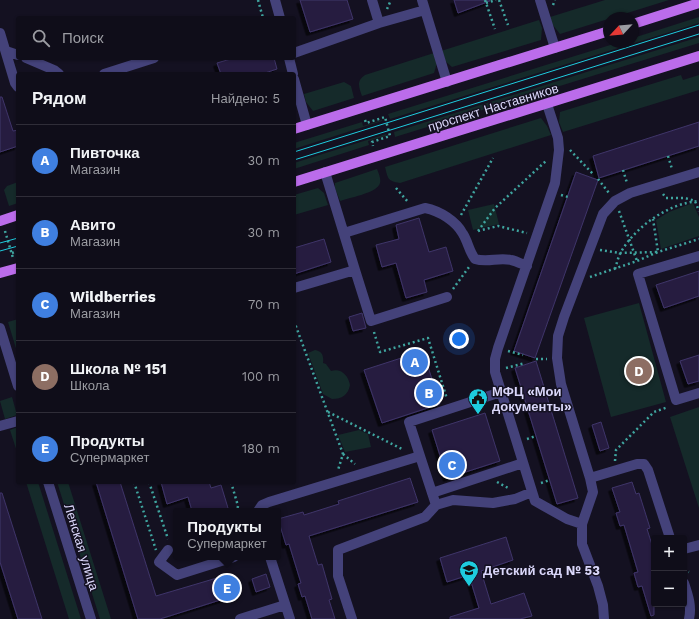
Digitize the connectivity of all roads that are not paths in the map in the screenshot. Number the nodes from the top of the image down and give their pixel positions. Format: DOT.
graph roads {
  1 [pos="275,0"];
  2 [pos="372,0"];
  3 [pos="540,0"];
  4 [pos="699,3"];
  5 [pos="423,5"];
  6 [pos="279,16"];
  7 [pos="639,22"];
  8 [pos="379,23"];
  9 [pos="0,32"];
  10 [pos="603,33"];
  11 [pos="555,48"];
  12 [pos="6,51"];
  13 [pos="296,52"];
  14 [pos="16,54"];
  15 [pos="699,56"];
  16 [pos="31,60"];
  17 [pos="148,60"];
  18 [pos="290,60"];
  19 [pos="56,72"];
  20 [pos="110,72"];
  21 [pos="292,72"];
  22 [pos="447,82"];
  23 [pos="16,84"];
  24 [pos="296,86"];
  25 [pos="547,104"];
  26 [pos="307,125"];
  27 [pos="296,128"];
  28 [pos="325,172"];
  29 [pos="699,172"];
  30 [pos="296,181"];
  31 [pos="16,216"];
  32 [pos="0,221"];
  33 [pos="344,233"];
  34 [pos="699,256"];
  35 [pos="527,266"];
  36 [pos="16,269"];
  37 [pos="356,270"];
  38 [pos="0,273"];
  39 [pos="296,287"];
  40 [pos="447,297"];
  41 [pos="0,328"];
  42 [pos="16,380"];
  43 [pos="502,392"];
  44 [pos="699,393"];
  45 [pos="16,422"];
  46 [pos="0,426"];
  47 [pos="420,456"];
  48 [pos="523,463"];
  49 [pos="590,478"];
  50 [pos="49,484"];
  51 [pos="432,493"];
  52 [pos="527,493"];
  53 [pos="436,506"];
  54 [pos="260,508"];
  55 [pos="582,524"];
  56 [pos="669,535"];
  57 [pos="699,545"];
  58 [pos="687,548"];
  59 [pos="168,550"];
  60 [pos="224,560"];
  61 [pos="271,560"];
  62 [pos="687,592"];
  63 [pos="286,605"];
  64 [pos="263,616"];
  65 [pos="91,619"];
  66 [pos="240,619"];
  67 [pos="290,619"];
  68 [pos="352,619"];
  69 [pos="604,619"];
  70 [pos="689,619"];
  1 -- 6 [label="street"];
  2 -- 8 [label="street"];
  3 -- 11 [label="street"];
  4 -- 7 [label="main road"];
  5 -- 8 [label="street"];
  5 -- 22 [label="street"];
  8 -- 13 [label="street"];
  9 -- 12 [label="street"];
  10 -- 11 [label="main road"];
  11 -- 22 [label="main road"];
  12 -- 14 [label="street"];
  12 -- 23 [label="street"];
  15 -- 25 [label="main road, проспект Наставников"];
  16 -- 19 [label="street"];
  17 -- 20 [label="street"];
  18 -- 21 [label="street"];
  22 -- 26 [label="main road"];
  24 -- 26 [label="street"];
  25 -- 28 [label="main road, проспект Наставников"];
  25 -- 35 [label="street"];
  26 -- 27 [label="main road"];
  28 -- 30 [label="main road, проспект Наставников"];
  28 -- 33 [label="street"];
  29 -- 49 [label="street"];
  31 -- 32 [label="main road"];
  33 -- 35 [label="street"];
  33 -- 37 [label="street"];
  34 -- 44 [label="street"];
  35 -- 43 [label="street"];
  36 -- 38 [label="main road"];
  37 -- 39 [label="street"];
  37 -- 40 [label="street"];
  41 -- 42 [label="street"];
  43 -- 47 [label="street"];
  43 -- 48 [label="street"];
  45 -- 46 [label="street"];
  47 -- 51 [label="street"];
  47 -- 54 [label="street"];
  48 -- 51 [label="street"];
  48 -- 52 [label="street"];
  49 -- 55 [label="street"];
  49 -- 56 [label="street"];
  50 -- 65 [label="street, Ленская улица"];
  51 -- 53 [label="street"];
  52 -- 53 [label="street"];
  52 -- 55 [label="street"];
  53 -- 68 [label="street"];
  55 -- 69 [label="street"];
  57 -- 58 [label="street"];
  59 -- 60 [label="street"];
  61 -- 63 [label="street"];
  62 -- 70 [label="street"];
  63 -- 64 [label="street"];
  63 -- 67 [label="street"];
  64 -- 66 [label="street"];
}
